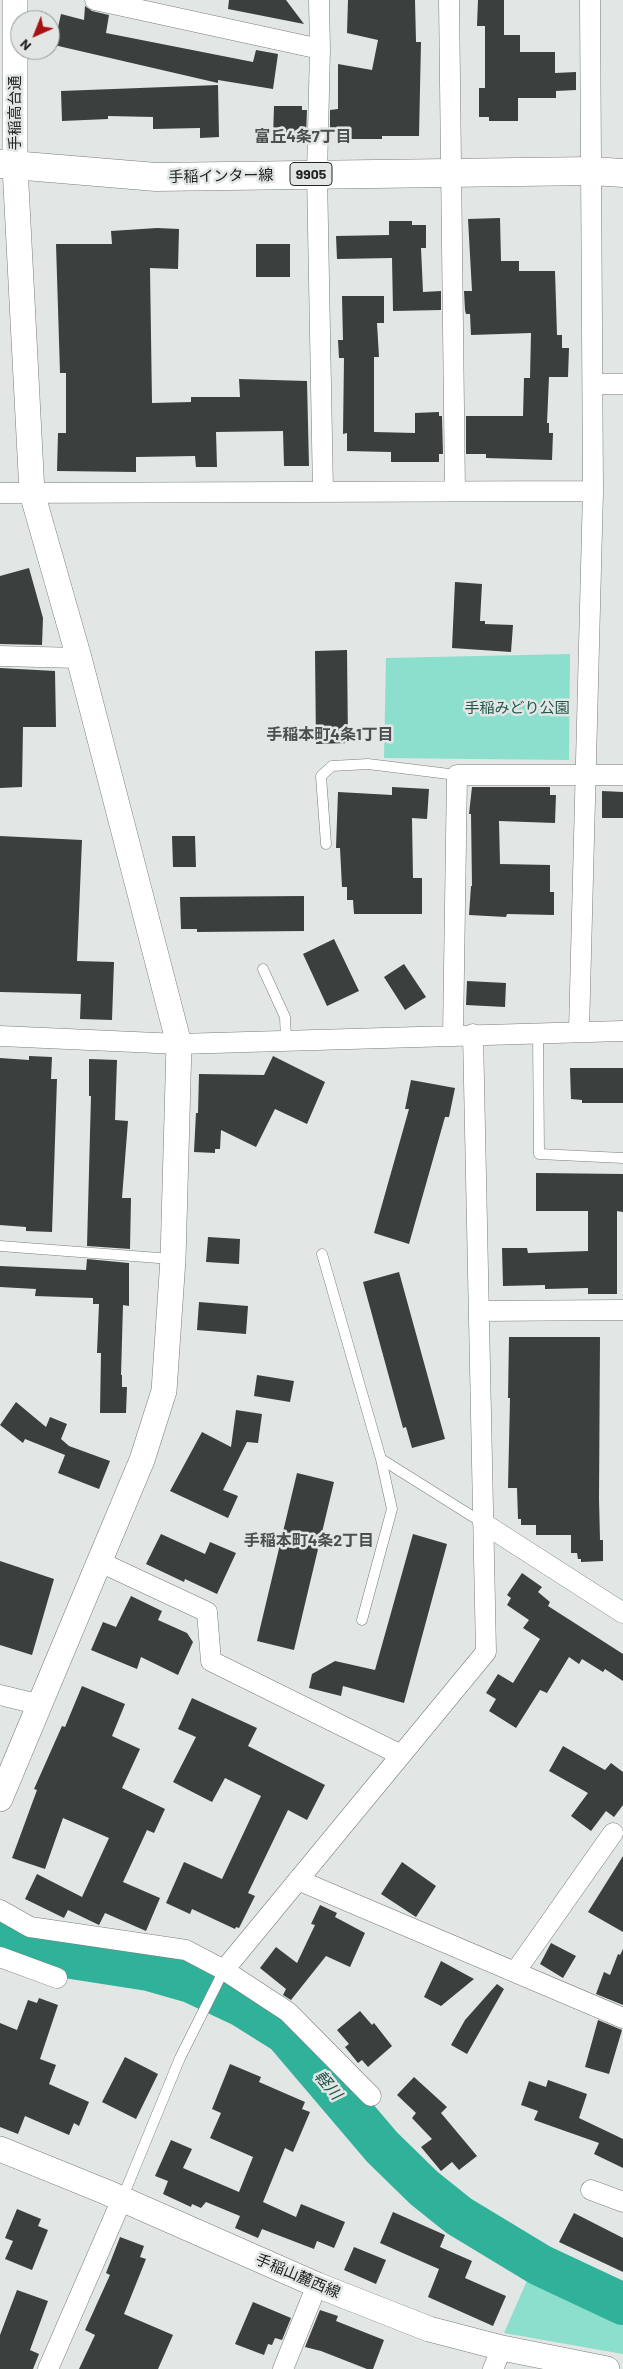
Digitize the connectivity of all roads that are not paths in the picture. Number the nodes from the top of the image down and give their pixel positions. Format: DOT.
graph roads {
  1 [pos="15,0"];
  2 [pos="95,0"];
  3 [pos="319,0"];
  4 [pos="449,0"];
  5 [pos="590,0"];
  6 [pos="320,49"];
  7 [pos="8,165"];
  8 [pos="592,171"];
  9 [pos="623,173"];
  10 [pos="316,174"];
  11 [pos="452,174"];
  12 [pos="593,384"];
  13 [pos="623,384"];
  14 [pos="455,491"];
  15 [pos="593,491"];
  16 [pos="323,492"];
  17 [pos="0,493"];
  18 [pos="32,493"];
  19 [pos="0,656"];
  20 [pos="79,658"];
  21 [pos="456,775"];
  22 [pos="586,775"];
  23 [pos="623,775"];
  24 [pos="326,844"];
  25 [pos="263,969"];
  26 [pos="578,1031"];
  27 [pos="623,1031"];
  28 [pos="538,1032"];
  29 [pos="463,1034"];
  30 [pos="0,1036"];
  31 [pos="286,1040"];
  32 [pos="178,1044"];
  33 [pos="623,1158"];
  34 [pos="0,1246"];
  35 [pos="322,1254"];
  36 [pos="173,1259"];
  37 [pos="623,1310"];
  38 [pos="479,1311"];
  39 [pos="381,1459"];
  40 [pos="483,1523"];
  41 [pos="100,1562"];
  42 [pos="623,1613"];
  43 [pos="362,1620"];
  44 [pos="0,1695"];
  45 [pos="41,1705"];
  46 [pos="402,1754"];
  47 [pos="0,1799"];
  48 [pos="613,1834"];
  49 [pos="298,1880"];
  50 [pos="0,1910"];
  51 [pos="0,1958"];
  52 [pos="515,1972"];
  53 [pos="220,1976"];
  54 [pos="57,1978"];
  55 [pos="623,2018"];
  56 [pos="371,2096"];
  57 [pos="0,2149"];
  58 [pos="591,2190"];
  59 [pos="122,2200"];
  60 [pos="623,2202"];
  61 [pos="317,2285"];
  62 [pos="498,2358"];
  63 [pos="48,2369"];
  64 [pos="283,2369"];
  65 [pos="607,2369"];
  1 -- 7 [label="street, 手稲高台通"];
  2 -- 6 [label="street"];
  3 -- 6 [label="street"];
  4 -- 11 [label="street"];
  5 -- 8 [label="street"];
  6 -- 10 [label="street"];
  7 -- 10 [label="main road, 手稲インター線 / 9905"];
  7 -- 18 [label="street, 手稲高台通"];
  8 -- 9 [label="main road, 手稲インター線 / 9905"];
  8 -- 11 [label="main road, 手稲インター線 / 9905"];
  8 -- 12 [label="street"];
  10 -- 11 [label="main road, 手稲インター線 / 9905"];
  10 -- 16 [label="street"];
  11 -- 14 [label="street"];
  12 -- 13 [label="street"];
  12 -- 15 [label="street"];
  14 -- 15 [label="street"];
  14 -- 16 [label="street"];
  15 -- 22 [label="street"];
  16 -- 18 [label="street"];
  17 -- 18 [label="street"];
  18 -- 20 [label="street, 手稲高台通"];
  19 -- 20 [label="street"];
  20 -- 32 [label="street, 手稲高台通"];
  21 -- 22 [label="street"];
  21 -- 24 [label="lane"];
  21 -- 29 [label="street"];
  22 -- 23 [label="street"];
  22 -- 26 [label="street"];
  25 -- 31 [label="lane"];
  26 -- 27 [label="street"];
  26 -- 28 [label="street"];
  28 -- 29 [label="street"];
  28 -- 33 [label="lane"];
  29 -- 31 [label="street"];
  29 -- 38 [label="street"];
  30 -- 32 [label="street"];
  31 -- 32 [label="street"];
  32 -- 36 [label="street, 手稲高台通"];
  34 -- 36 [label="lane"];
  35 -- 39 [label="lane"];
  36 -- 41 [label="street, 手稲高台通"];
  37 -- 38 [label="street"];
  38 -- 40 [label="street"];
  39 -- 40 [label="lane"];
  39 -- 43 [label="lane"];
  40 -- 42 [label="street"];
  40 -- 46 [label="street"];
  41 -- 45 [label="street, 手稲高台通"];
  41 -- 46 [label="street"];
  44 -- 45 [label="street"];
  45 -- 47 [label="street, 手稲高台通"];
  46 -- 49 [label="street"];
  48 -- 52 [label="street"];
  49 -- 52 [label="street"];
  49 -- 53 [label="street"];
  50 -- 53 [label="street"];
  51 -- 54 [label="street"];
  52 -- 55 [label="street"];
  53 -- 56 [label="street"];
  53 -- 59 [label="lane"];
  57 -- 59 [label="street, 手稲山麓西線"];
  58 -- 60 [label="street"];
  59 -- 61 [label="street, 手稲山麓西線"];
  59 -- 63 [label="street"];
  61 -- 62 [label="street, 手稲山麓西線"];
  61 -- 64 [label="street"];
  62 -- 65 [label="street, 手稲山麓西線"];
}
